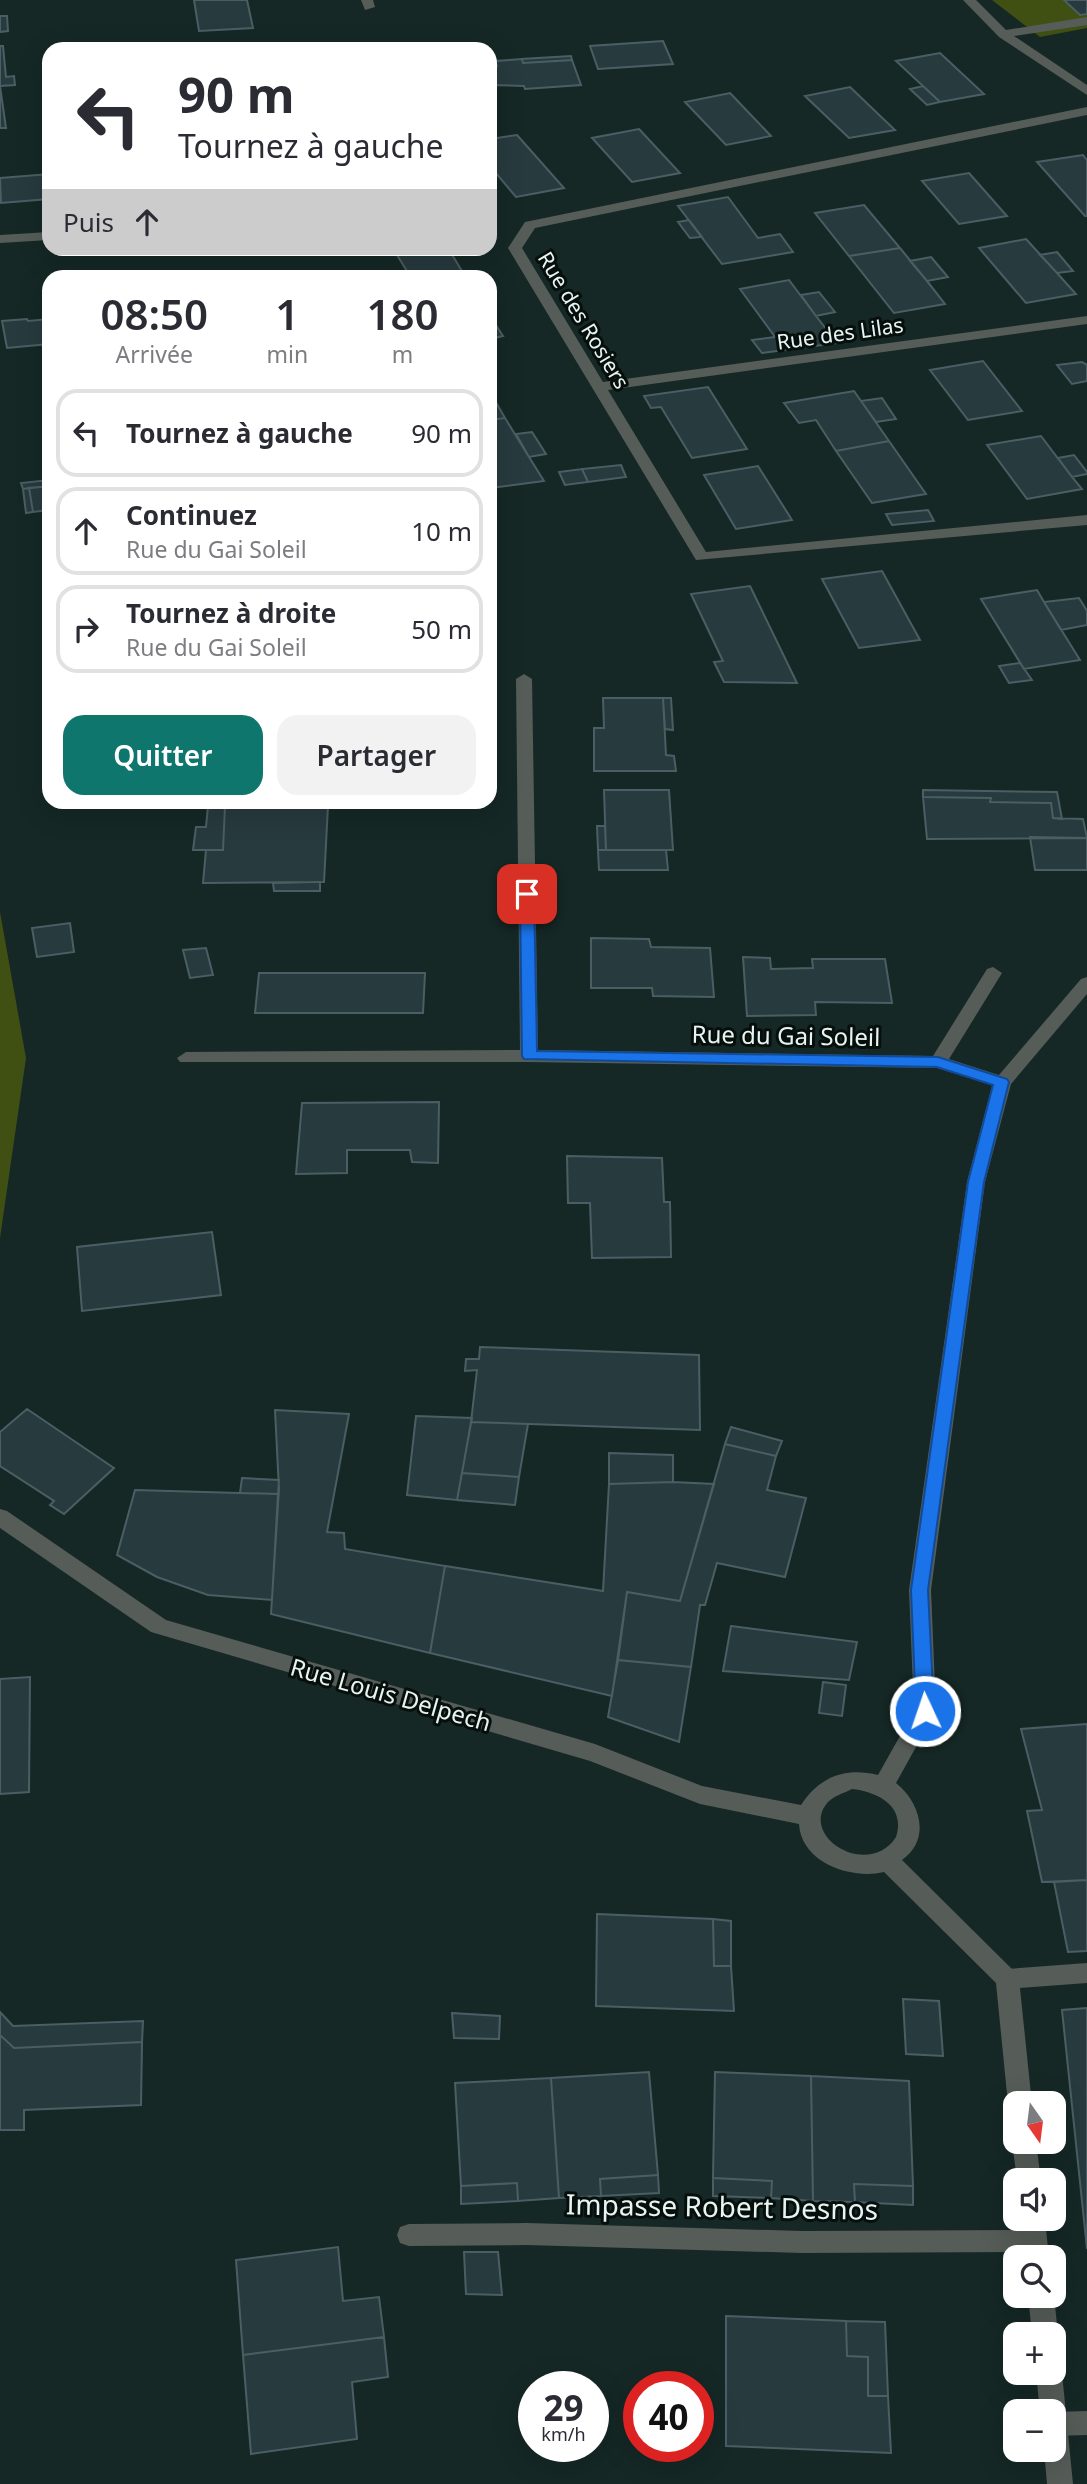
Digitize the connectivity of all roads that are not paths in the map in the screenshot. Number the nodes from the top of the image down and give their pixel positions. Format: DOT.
graph roads {
  1 [pos="969,0"];
  2 [pos="1087,21"];
  3 [pos="1003,34"];
  4 [pos="1087,91"];
  5 [pos="1087,111"];
  6 [pos="42,236"];
  7 [pos="0,239"];
  8 [pos="1087,320"];
  9 [pos="599,387"];
  10 [pos="1087,520"];
  11 [pos="524,679"];
  12 [pos="993,973"];
  13 [pos="1087,983"];
  14 [pos="529,1056"];
  15 [pos="186,1058"];
  16 [pos="938,1062"];
  17 [pos="1002,1082"];
  18 [pos="0,1517"];
  19 [pos="883,1787"];
  20 [pos="808,1816"];
  21 [pos="886,1859"];
  22 [pos="1087,1973"];
  23 [pos="1007,1979"];
  24 [pos="1019,2091"];
  25 [pos="408,2235"];
  26 [pos="1035,2239"];
  27 [pos="1087,2423"];
  28 [pos="1066,2424"];
  29 [pos="1058,2462"];
  30 [pos="1060,2484"];
  1 -- 3 [label="street"];
  2 -- 3 [label="street"];
  3 -- 4 [label="street"];
  5 -- 9 [label="street, Rue des Rosiers"];
  6 -- 7 [label="street"];
  8 -- 9 [label="street, Rue des Lilas"];
  9 -- 10 [label="street, Rue des Rosiers"];
  11 -- 14 [label="street"];
  12 -- 16 [label="street"];
  13 -- 17 [label="street"];
  14 -- 15 [label="street, Rue du Gai Soleil"];
  14 -- 16 [label="street, Rue du Gai Soleil"];
  16 -- 17 [label="street, Rue du Gai Soleil"];
  17 -- 19 [label="street"];
  18 -- 20 [label="street, Rue Louis Delpech"];
  19 -- 20 [label="street"];
  19 -- 21 [label="street"];
  20 -- 21 [label="street"];
  21 -- 23 [label="street"];
  22 -- 23 [label="street"];
  23 -- 24 [label="street"];
  25 -- 26 [label="street, Impasse Robert Desnos"];
  27 -- 28 [label="street"];
  29 -- 30 [label="street"];
}
